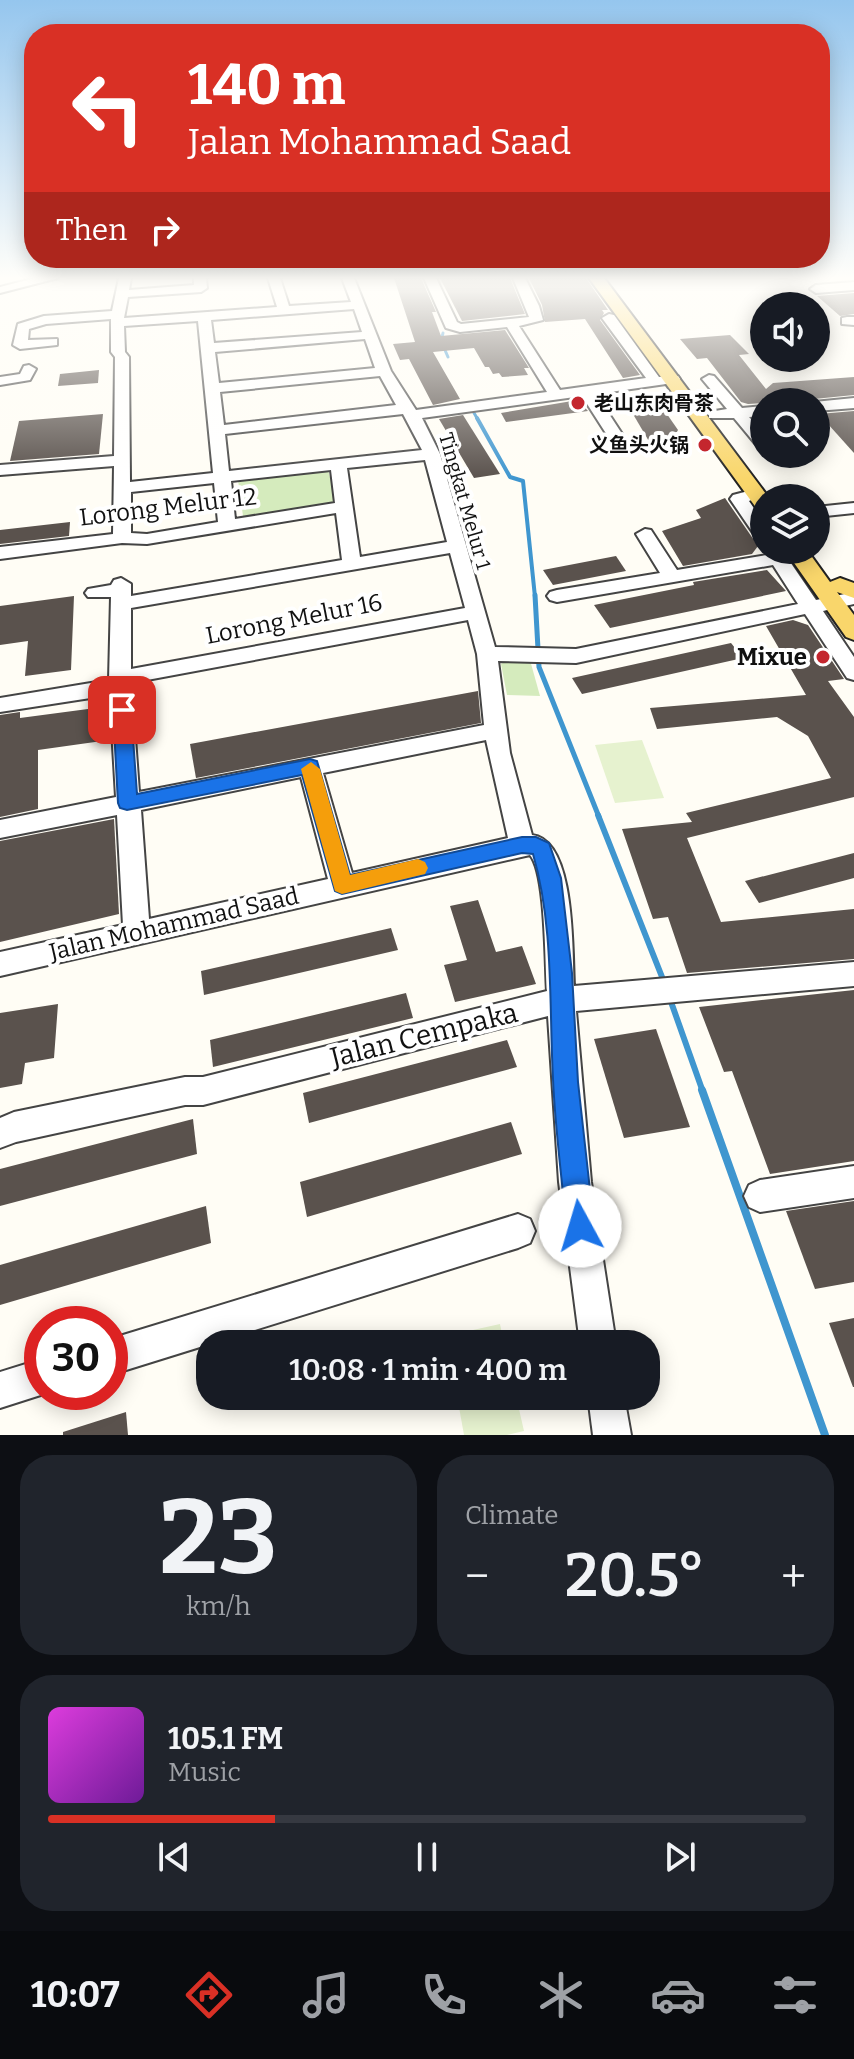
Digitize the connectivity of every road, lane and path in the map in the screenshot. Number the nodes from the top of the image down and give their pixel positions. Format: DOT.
graph roads {
  1 [pos="118,345"];
  2 [pos="208,345"];
  3 [pos="246,345"];
  4 [pos="374,345"];
  5 [pos="525,345"];
  6 [pos="633,345"];
  7 [pos="641,345"];
  8 [pos="660,345"];
  9 [pos="208,348"];
  10 [pos="29,369"];
  11 [pos="384,371"];
  12 [pos="709,379"];
  13 [pos="664,380"];
  14 [pos="0,381"];
  15 [pos="212,388"];
  16 [pos="586,391"];
  17 [pos="556,395"];
  18 [pos="854,403"];
  19 [pos="830,405"];
  20 [pos="409,412"];
  21 [pos="750,412"];
  22 [pos="738,413"];
  23 [pos="714,415"];
  24 [pos="750,428"];
  25 [pos="217,430"];
  26 [pos="622,446"];
  27 [pos="741,449"];
  28 [pos="750,450"];
  29 [pos="432,454"];
  30 [pos="122,460"];
  31 [pos="338,464"];
  32 [pos="0,470"];
  33 [pos="222,477"];
  34 [pos="767,484"];
  35 [pos="122,488"];
  36 [pos="750,495"];
  37 [pos="343,507"];
  38 [pos="854,508"];
  39 [pos="830,511"];
  40 [pos="227,525"];
  41 [pos="645,534"];
  42 [pos="122,538"];
  43 [pos="456,546"];
  44 [pos="0,553"];
  45 [pos="750,560"];
  46 [pos="796,564"];
  47 [pos="823,564"];
  48 [pos="352,565"];
  49 [pos="672,576"];
  50 [pos="121,592"];
  51 [pos="95,593"];
  52 [pos="557,596"];
  53 [pos="845,606"];
  54 [pos="475,612"];
  55 [pos="487,654"];
  56 [pos="854,673"];
  57 [pos="121,682"];
  58 [pos="0,705"];
  59 [pos="497,730"];
  60 [pos="310,766"];
  61 [pos="127,803"];
  62 [pos="0,829"];
  63 [pos="529,845"];
  64 [pos="342,885"];
  65 [pos="137,932"];
  66 [pos="0,964"];
  67 [pos="854,974"];
  68 [pos="563,1000"];
  69 [pos="0,1133"];
  70 [pos="854,1182"];
  71 [pos="760,1196"];
  72 [pos="518,1231"];
  73 [pos="596,1330"];
  74 [pos="128,1351"];
  75 [pos="24,1383"];
  76 [pos="0,1390"];
  77 [pos="608,1410"];
  78 [pos="612,1435"];
  1 -- 30 [label="street"];
  2 -- 9 [label="street"];
  3 -- 9 [label="street"];
  4 -- 11 [label="street, Tingkat Melur 1"];
  5 -- 17 [label="street"];
  6 -- 13 [label="street"];
  7 -- 13 [label="main road"];
  8 -- 23 [label="main road"];
  9 -- 15 [label="street"];
  10 -- 14 [label="street"];
  11 -- 15 [label="street"];
  11 -- 20 [label="street, Tingkat Melur 1"];
  12 -- 22 [label="street"];
  13 -- 16 [label="street"];
  13 -- 36 [label="main road"];
  15 -- 25 [label="street"];
  16 -- 17 [label="street"];
  16 -- 26 [label="street"];
  17 -- 20 [label="street"];
  18 -- 19 [label="street"];
  20 -- 25 [label="street"];
  20 -- 29 [label="street, Tingkat Melur 1"];
  21 -- 22 [label="street"];
  22 -- 23 [label="street"];
  22 -- 24 [label="street"];
  23 -- 27 [label="main road"];
  25 -- 33 [label="street"];
  27 -- 28 [label="street"];
  27 -- 34 [label="main road"];
  29 -- 31 [label="street"];
  29 -- 43 [label="street, Tingkat Melur 1"];
  30 -- 32 [label="street"];
  30 -- 35 [label="street"];
  31 -- 33 [label="street"];
  31 -- 37 [label="street"];
  33 -- 35 [label="street"];
  33 -- 40 [label="street"];
  35 -- 42 [label="street"];
  37 -- 40 [label="street, Lorong Melur 12"];
  37 -- 48 [label="street"];
  38 -- 39 [label="street"];
  40 -- 42 [label="street, Lorong Melur 12"];
  41 -- 49 [label="street"];
  42 -- 44 [label="street, Lorong Melur 12"];
  43 -- 48 [label="street"];
  43 -- 54 [label="street, Tingkat Melur 1"];
  45 -- 49 [label="street"];
  46 -- 53 [label="main road"];
  47 -- 53 [label="main road"];
  48 -- 50 [label="street"];
  49 -- 52 [label="street"];
  50 -- 51 [label="street"];
  50 -- 57 [label="street"];
  53 -- 55 [label="street"];
  53 -- 56 [label="street"];
  54 -- 55 [label="street, Tingkat Melur 1"];
  54 -- 57 [label="street, Lorong Melur 16"];
  55 -- 59 [label="street, Tingkat Melur 1"];
  57 -- 58 [label="street, Lorong Melur 16"];
  57 -- 61 [label="street"];
  59 -- 60 [label="street"];
  59 -- 63 [label="street, Tingkat Melur 1"];
  60 -- 61 [label="street"];
  60 -- 64 [label="street"];
  61 -- 62 [label="street"];
  61 -- 65 [label="street"];
  63 -- 64 [label="street, Jalan Mohammad Saad"];
  63 -- 68 [label="street, Tingkat Melur 1"];
  64 -- 65 [label="street, Jalan Mohammad Saad"];
  65 -- 66 [label="street, Jalan Mohammad Saad"];
  67 -- 68 [label="street, Jalan Cempaka"];
  68 -- 69 [label="street, Jalan Cempaka"];
  68 -- 73 [label="street, Tingkat Melur 1"];
  70 -- 71 [label="street"];
  72 -- 74 [label="street"];
  75 -- 76 [label="street"];
  77 -- 78 [label="street"];
}
